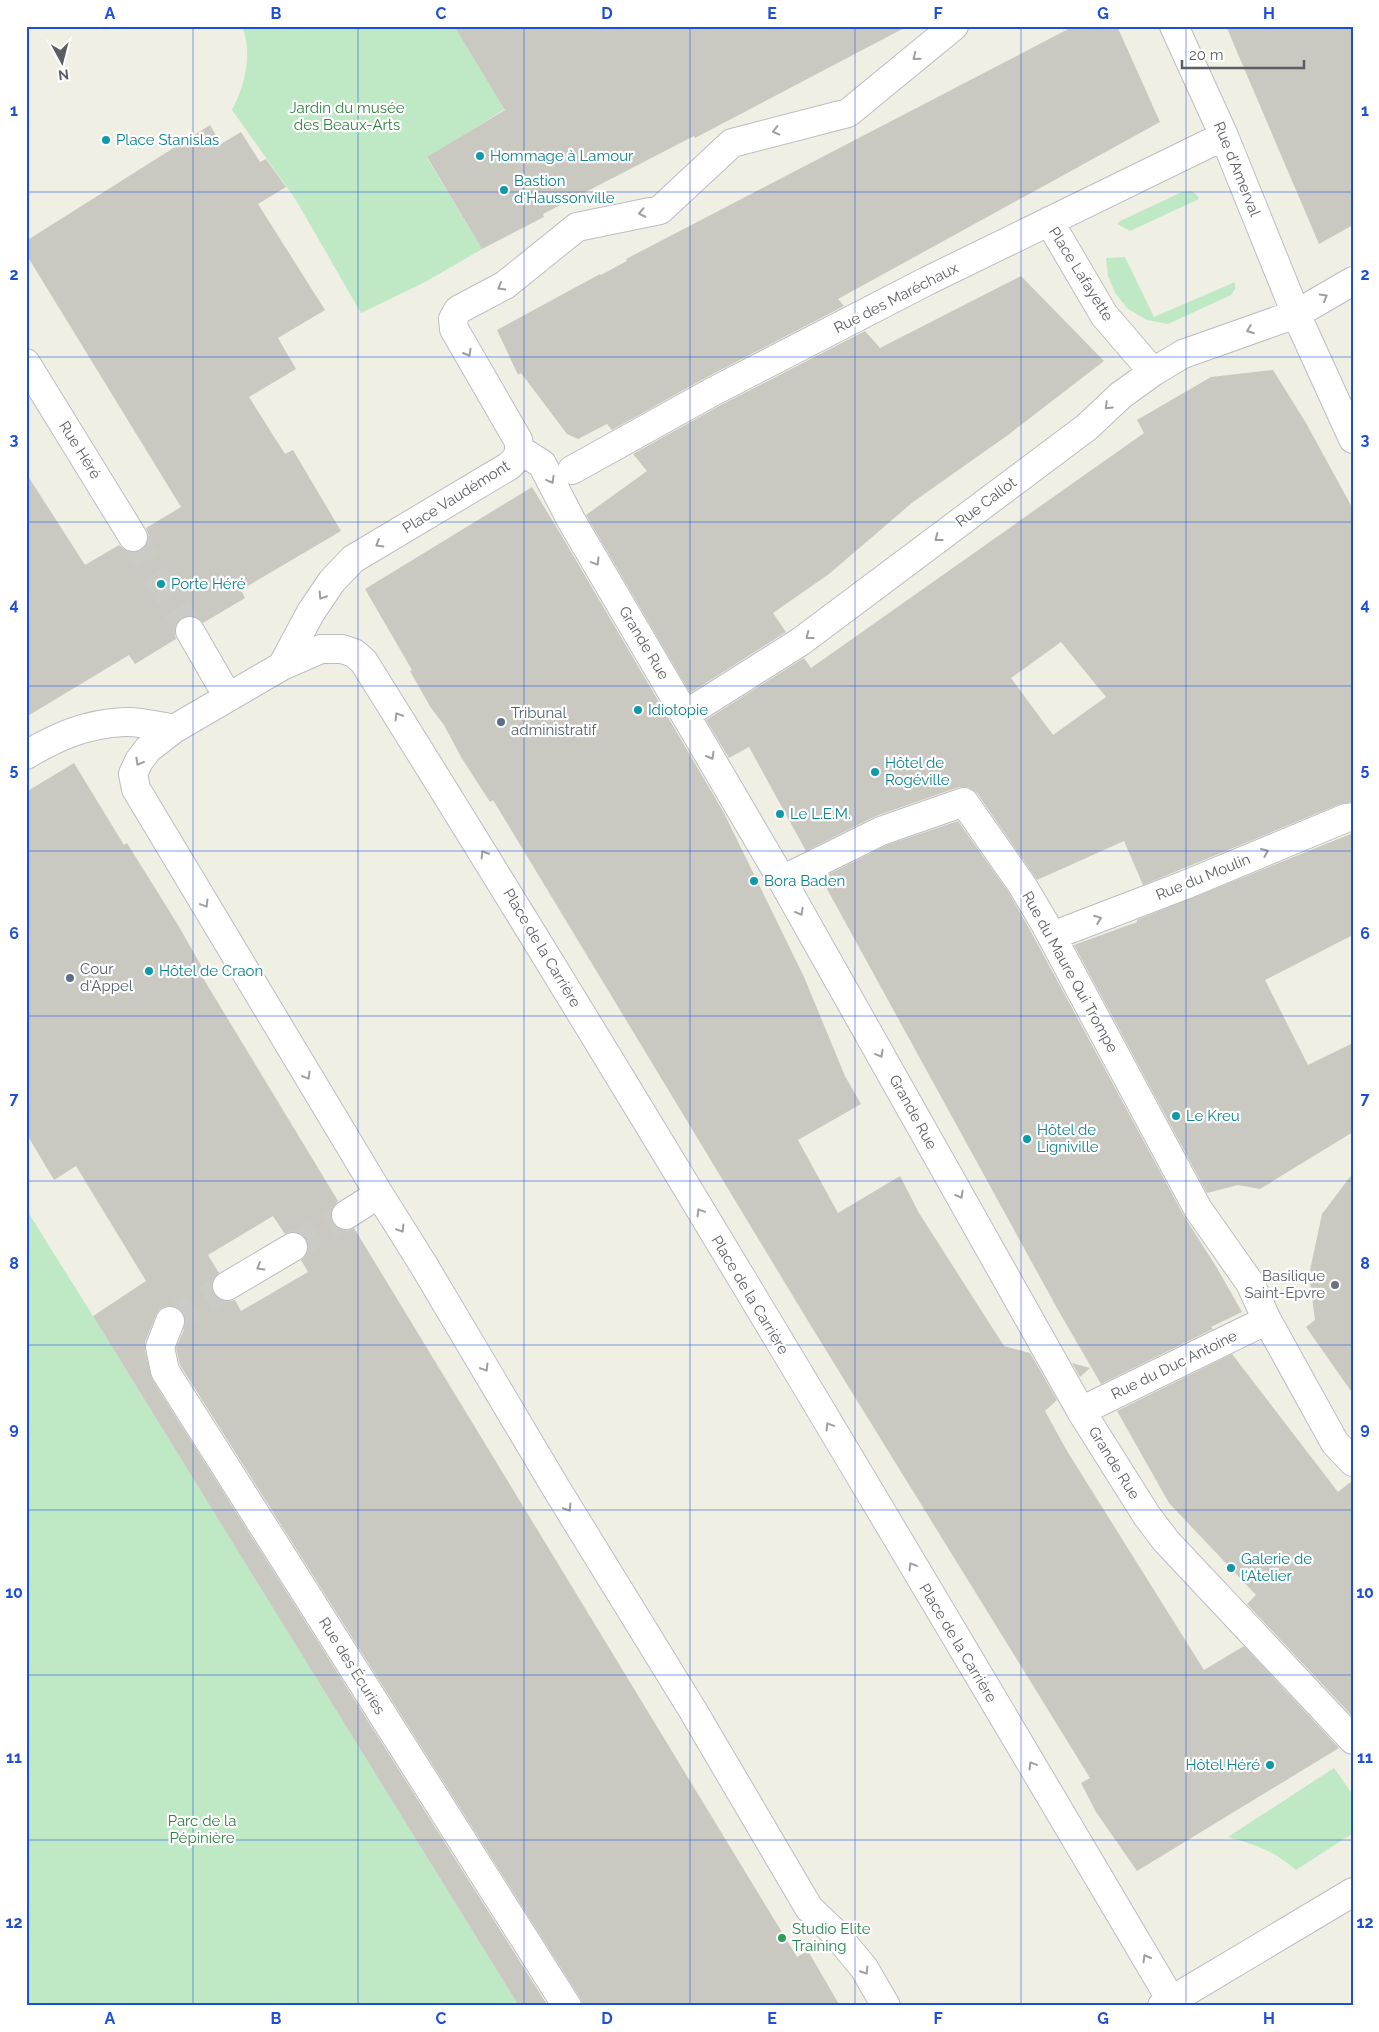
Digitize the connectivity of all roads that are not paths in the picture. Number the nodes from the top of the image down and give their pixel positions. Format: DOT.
graph roads {
  1 [pos="954,26"];
  2 [pos="1174,26"];
  3 [pos="1224,136"];
  4 [pos="1049,221"];
  5 [pos="1353,281"];
  6 [pos="1296,314"];
  7 [pos="26,363"];
  8 [pos="1153,372"];
  9 [pos="1353,439"];
  10 [pos="520,450"];
  11 [pos="572,470"];
  12 [pos="133,536"];
  13 [pos="190,631"];
  14 [pos="282,666"];
  15 [pos="228,697"];
  16 [pos="686,714"];
  17 [pos="174,729"];
  18 [pos="26,755"];
  19 [pos="1353,817"];
  20 [pos="782,880"];
  21 [pos="1052,936"];
  22 [pos="379,1194"];
  23 [pos="346,1215"];
  24 [pos="293,1247"];
  25 [pos="227,1286"];
  26 [pos="1266,1320"];
  27 [pos="170,1321"];
  28 [pos="1082,1411"];
  29 [pos="1353,1462"];
  30 [pos="1353,1740"];
  31 [pos="1353,1892"];
  32 [pos="1166,2003"];
  33 [pos="566,2006"];
  34 [pos="886,2006"];
  1 -- 10 [label="street, Place Vaudémont, one-way"];
  2 -- 3 [label="street, Rue d'Amerval"];
  3 -- 4 [label="street, Rue des Maréchaux"];
  3 -- 6 [label="street, Rue d'Amerval"];
  4 -- 8 [label="street, Place Lafayette"];
  4 -- 11 [label="street, Rue des Maréchaux"];
  6 -- 5 [label="street, Rue Callot, one-way"];
  6 -- 8 [label="street, Rue Callot, one-way"];
  6 -- 9 [label="street, Rue d'Amerval"];
  7 -- 12 [label="street, Rue Héré"];
  8 -- 16 [label="street, Rue Callot, one-way"];
  10 -- 14 [label="street, Place Vaudémont, one-way"];
  10 -- 16 [label="street, Grande Rue, one-way"];
  13 -- 15 [label="street"];
  14 -- 15 [label="street, Place de la Carrière"];
  32 -- 14 [label="street, Place de la Carrière, one-way"];
  15 -- 17 [label="street, Place de la Carrière"];
  16 -- 20 [label="street, Grande Rue, one-way"];
  17 -- 18 [label="street"];
  17 -- 22 [label="street, Place de la Carrière, one-way"];
  21 -- 19 [label="street, Rue du Moulin, one-way"];
  20 -- 21 [label="street, Rue du Maure Qui Trompe"];
  20 -- 28 [label="street, Grande Rue, one-way"];
  21 -- 26 [label="street, Rue du Maure Qui Trompe"];
  22 -- 23 [label="street"];
  22 -- 34 [label="street, Place de la Carrière, one-way"];
  24 -- 25 [label="street, one-way"];
  26 -- 28 [label="street, Rue du Duc Antoine"];
  26 -- 29 [label="street, Rue du Maure Qui Trompe"];
  27 -- 33 [label="street, Rue des Écuries"];
  28 -- 30 [label="street, Grande Rue"];
  31 -- 32 [label="street"];
}
